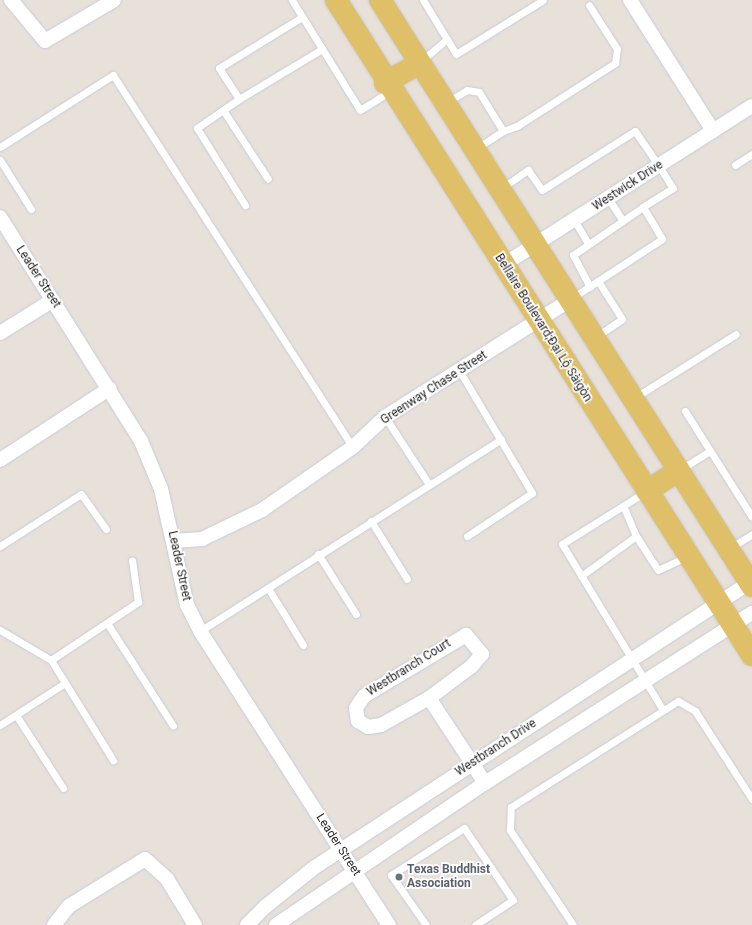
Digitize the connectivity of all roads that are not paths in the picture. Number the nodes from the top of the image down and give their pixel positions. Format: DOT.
graph roads {
  1 [pos="11,0"];
  2 [pos="114,0"];
  3 [pos="292,0"];
  4 [pos="336,0"];
  5 [pos="380,0"];
  6 [pos="423,0"];
  7 [pos="543,0"];
  8 [pos="630,0"];
  9 [pos="535,2"];
  10 [pos="589,5"];
  11 [pos="302,17"];
  12 [pos="447,40"];
  13 [pos="322,49"];
  14 [pos="418,64"];
  15 [pos="388,87"];
  16 [pos="239,100"];
  17 [pos="444,104"];
  18 [pos="751,109"];
  19 [pos="223,110"];
  20 [pos="503,131"];
  21 [pos="713,131"];
  22 [pos="0,147"];
  23 [pos="474,151"];
  24 [pos="752,154"];
  25 [pos="0,160"];
  26 [pos="735,165"];
  27 [pos="659,166"];
  28 [pos="268,179"];
  29 [pos="499,190"];
  30 [pos="608,198"];
  31 [pos="245,205"];
  32 [pos="643,207"];
  33 [pos="31,209"];
  34 [pos="0,218"];
  35 [pos="574,220"];
  36 [pos="623,221"];
  37 [pos="588,243"];
  38 [pos="534,246"];
  39 [pos="503,265"];
  40 [pos="598,281"];
  41 [pos="590,286"];
  42 [pos="53,300"];
  43 [pos="570,300"];
  44 [pos="538,322"];
  45 [pos="0,333"];
  46 [pos="736,334"];
  47 [pos="594,338"];
  48 [pos="459,370"];
  49 [pos="110,388"];
  50 [pos="634,398"];
  51 [pos="685,411"];
  52 [pos="385,417"];
  53 [pos="501,439"];
  54 [pos="353,447"];
  55 [pos="710,451"];
  56 [pos="0,460"];
  57 [pos="679,470"];
  58 [pos="428,483"];
  59 [pos="647,491"];
  60 [pos="623,506"];
  61 [pos="752,517"];
  62 [pos="371,521"];
  63 [pos="106,529"];
  64 [pos="752,534"];
  65 [pos="468,536"];
  66 [pos="636,536"];
  67 [pos="174,541"];
  68 [pos="0,546"];
  69 [pos="729,549"];
  70 [pos="318,554"];
  71 [pos="688,555"];
  72 [pos="132,560"];
  73 [pos="581,576"];
  74 [pos="407,579"];
  75 [pos="751,583"];
  76 [pos="268,588"];
  77 [pos="719,604"];
  78 [pos="752,613"];
  79 [pos="356,614"];
  80 [pos="107,623"];
  81 [pos="733,626"];
  82 [pos="0,630"];
  83 [pos="200,632"];
  84 [pos="303,645"];
  85 [pos="752,655"];
  86 [pos="51,660"];
  87 [pos="634,661"];
  88 [pos="645,681"];
  89 [pos="65,684"];
  90 [pos="429,698"];
  91 [pos="663,710"];
  92 [pos="16,715"];
  93 [pos="0,725"];
  94 [pos="174,726"];
  95 [pos="113,760"];
  96 [pos="472,763"];
  97 [pos="485,784"];
  98 [pos="63,788"];
  99 [pos="752,799"];
  100 [pos="342,851"];
  101 [pos="354,870"];
  102 [pos="54,925"];
  103 [pos="195,925"];
  104 [pos="247,925"];
  105 [pos="276,925"];
  106 [pos="389,925"];
  107 [pos="426,925"];
  108 [pos="476,925"];
  109 [pos="573,925"];
  1 -- 2 [label="street"];
  3 -- 11 [label="lane"];
  4 -- 15 [label="main road, Bellaire Boulevard;Đại Lộ Sàigòn"];
  5 -- 14 [label="main road"];
  6 -- 12 [label="lane"];
  7 -- 9 [label="lane"];
  8 -- 21 [label="street"];
  9 -- 12 [label="lane"];
  10 -- 20 [label="lane"];
  11 -- 13 [label="lane"];
  11 -- 16 [label="lane"];
  12 -- 14 [label="lane"];
  13 -- 15 [label="lane"];
  13 -- 16 [label="lane"];
  14 -- 15 [label="main road"];
  14 -- 17 [label="main road"];
  15 -- 39 [label="main road, Bellaire Boulevard;Đại Lộ Sàigòn"];
  16 -- 19 [label="lane"];
  17 -- 20 [label="lane"];
  17 -- 23 [label="main road"];
  18 -- 21 [label="street, Westwick Drive"];
  19 -- 28 [label="lane"];
  19 -- 31 [label="lane"];
  20 -- 23 [label="lane"];
  21 -- 27 [label="street, Westwick Drive"];
  22 -- 54 [label="lane"];
  23 -- 29 [label="main road"];
  24 -- 26 [label="lane"];
  25 -- 33 [label="lane"];
  27 -- 29 [label="lane"];
  27 -- 30 [label="street, Westwick Drive"];
  27 -- 32 [label="lane"];
  29 -- 38 [label="main road"];
  30 -- 35 [label="street, Westwick Drive"];
  30 -- 36 [label="lane"];
  32 -- 36 [label="lane"];
  32 -- 40 [label="lane"];
  34 -- 42 [label="street, Leader Street"];
  35 -- 37 [label="lane"];
  35 -- 38 [label="street, Westwick Drive"];
  36 -- 37 [label="lane"];
  37 -- 41 [label="lane"];
  38 -- 39 [label="street, Westwick Drive"];
  38 -- 43 [label="main road"];
  39 -- 44 [label="main road, Bellaire Boulevard;Đại Lộ Sàigòn"];
  40 -- 41 [label="lane"];
  40 -- 47 [label="lane"];
  41 -- 43 [label="lane"];
  42 -- 45 [label="street"];
  42 -- 49 [label="street, Leader Street"];
  43 -- 44 [label="street, Greenway Chase Street"];
  43 -- 47 [label="main road"];
  44 -- 48 [label="street, Greenway Chase Street"];
  44 -- 59 [label="main road, Bellaire Boulevard;Đại Lộ Sàigòn"];
  46 -- 50 [label="lane"];
  47 -- 50 [label="main road"];
  48 -- 52 [label="street, Greenway Chase Street"];
  48 -- 53 [label="lane"];
  49 -- 56 [label="street"];
  49 -- 67 [label="street, Leader Street"];
  50 -- 57 [label="main road"];
  51 -- 55 [label="lane"];
  52 -- 54 [label="street, Greenway Chase Street"];
  52 -- 58 [label="lane"];
  53 -- 58 [label="lane"];
  53 -- 65 [label="lane"];
  54 -- 67 [label="street, Greenway Chase Street"];
  55 -- 57 [label="lane"];
  55 -- 61 [label="lane"];
  57 -- 59 [label="main road"];
  57 -- 69 [label="main road"];
  58 -- 62 [label="lane"];
  59 -- 60 [label="lane"];
  59 -- 71 [label="main road, Bellaire Boulevard;Đại Lộ Sàigòn"];
  60 -- 66 [label="lane"];
  60 -- 73 [label="lane"];
  62 -- 70 [label="lane"];
  62 -- 74 [label="lane"];
  63 -- 68 [label="lane"];
  64 -- 69 [label="lane"];
  66 -- 71 [label="lane"];
  66 -- 73 [label="lane"];
  67 -- 83 [label="street, Leader Street"];
  69 -- 75 [label="main road"];
  70 -- 76 [label="lane"];
  70 -- 79 [label="lane"];
  71 -- 77 [label="main road, Bellaire Boulevard;Đại Lộ Sàigòn"];
  72 -- 80 [label="lane"];
  73 -- 87 [label="lane"];
  75 -- 77 [label="street, Westbranch Drive"];
  76 -- 83 [label="lane"];
  76 -- 84 [label="lane"];
  77 -- 81 [label="main road, Bellaire Boulevard;Đại Lộ Sàigòn"];
  77 -- 87 [label="street, Westbranch Drive"];
  78 -- 81 [label="street, Westbranch Drive"];
  80 -- 86 [label="lane"];
  80 -- 94 [label="lane"];
  81 -- 85 [label="main road, Bellaire Boulevard;Đại Lộ Sàigòn"];
  81 -- 88 [label="street, Westbranch Drive"];
  82 -- 86 [label="lane"];
  83 -- 100 [label="street, Leader Street"];
  86 -- 89 [label="lane"];
  87 -- 88 [label="lane"];
  87 -- 96 [label="street, Westbranch Drive"];
  88 -- 91 [label="lane"];
  88 -- 97 [label="street, Westbranch Drive"];
  89 -- 92 [label="lane"];
  89 -- 95 [label="lane"];
  90 -- 90 [label="street, Westbranch Court"];
  90 -- 96 [label="street"];
  91 -- 99 [label="lane"];
  91 -- 109 [label="lane"];
  92 -- 93 [label="lane"];
  92 -- 98 [label="lane"];
  96 -- 97 [label="street"];
  96 -- 100 [label="street, Westbranch Drive"];
  97 -- 101 [label="street, Westbranch Drive"];
  100 -- 101 [label="street, Leader Street"];
  100 -- 104 [label="street, Westbranch Drive"];
  101 -- 105 [label="street, Westbranch Drive"];
  101 -- 106 [label="street, Leader Street"];
  102 -- 103 [label="street"];
  107 -- 108 [label="lane"];
}
